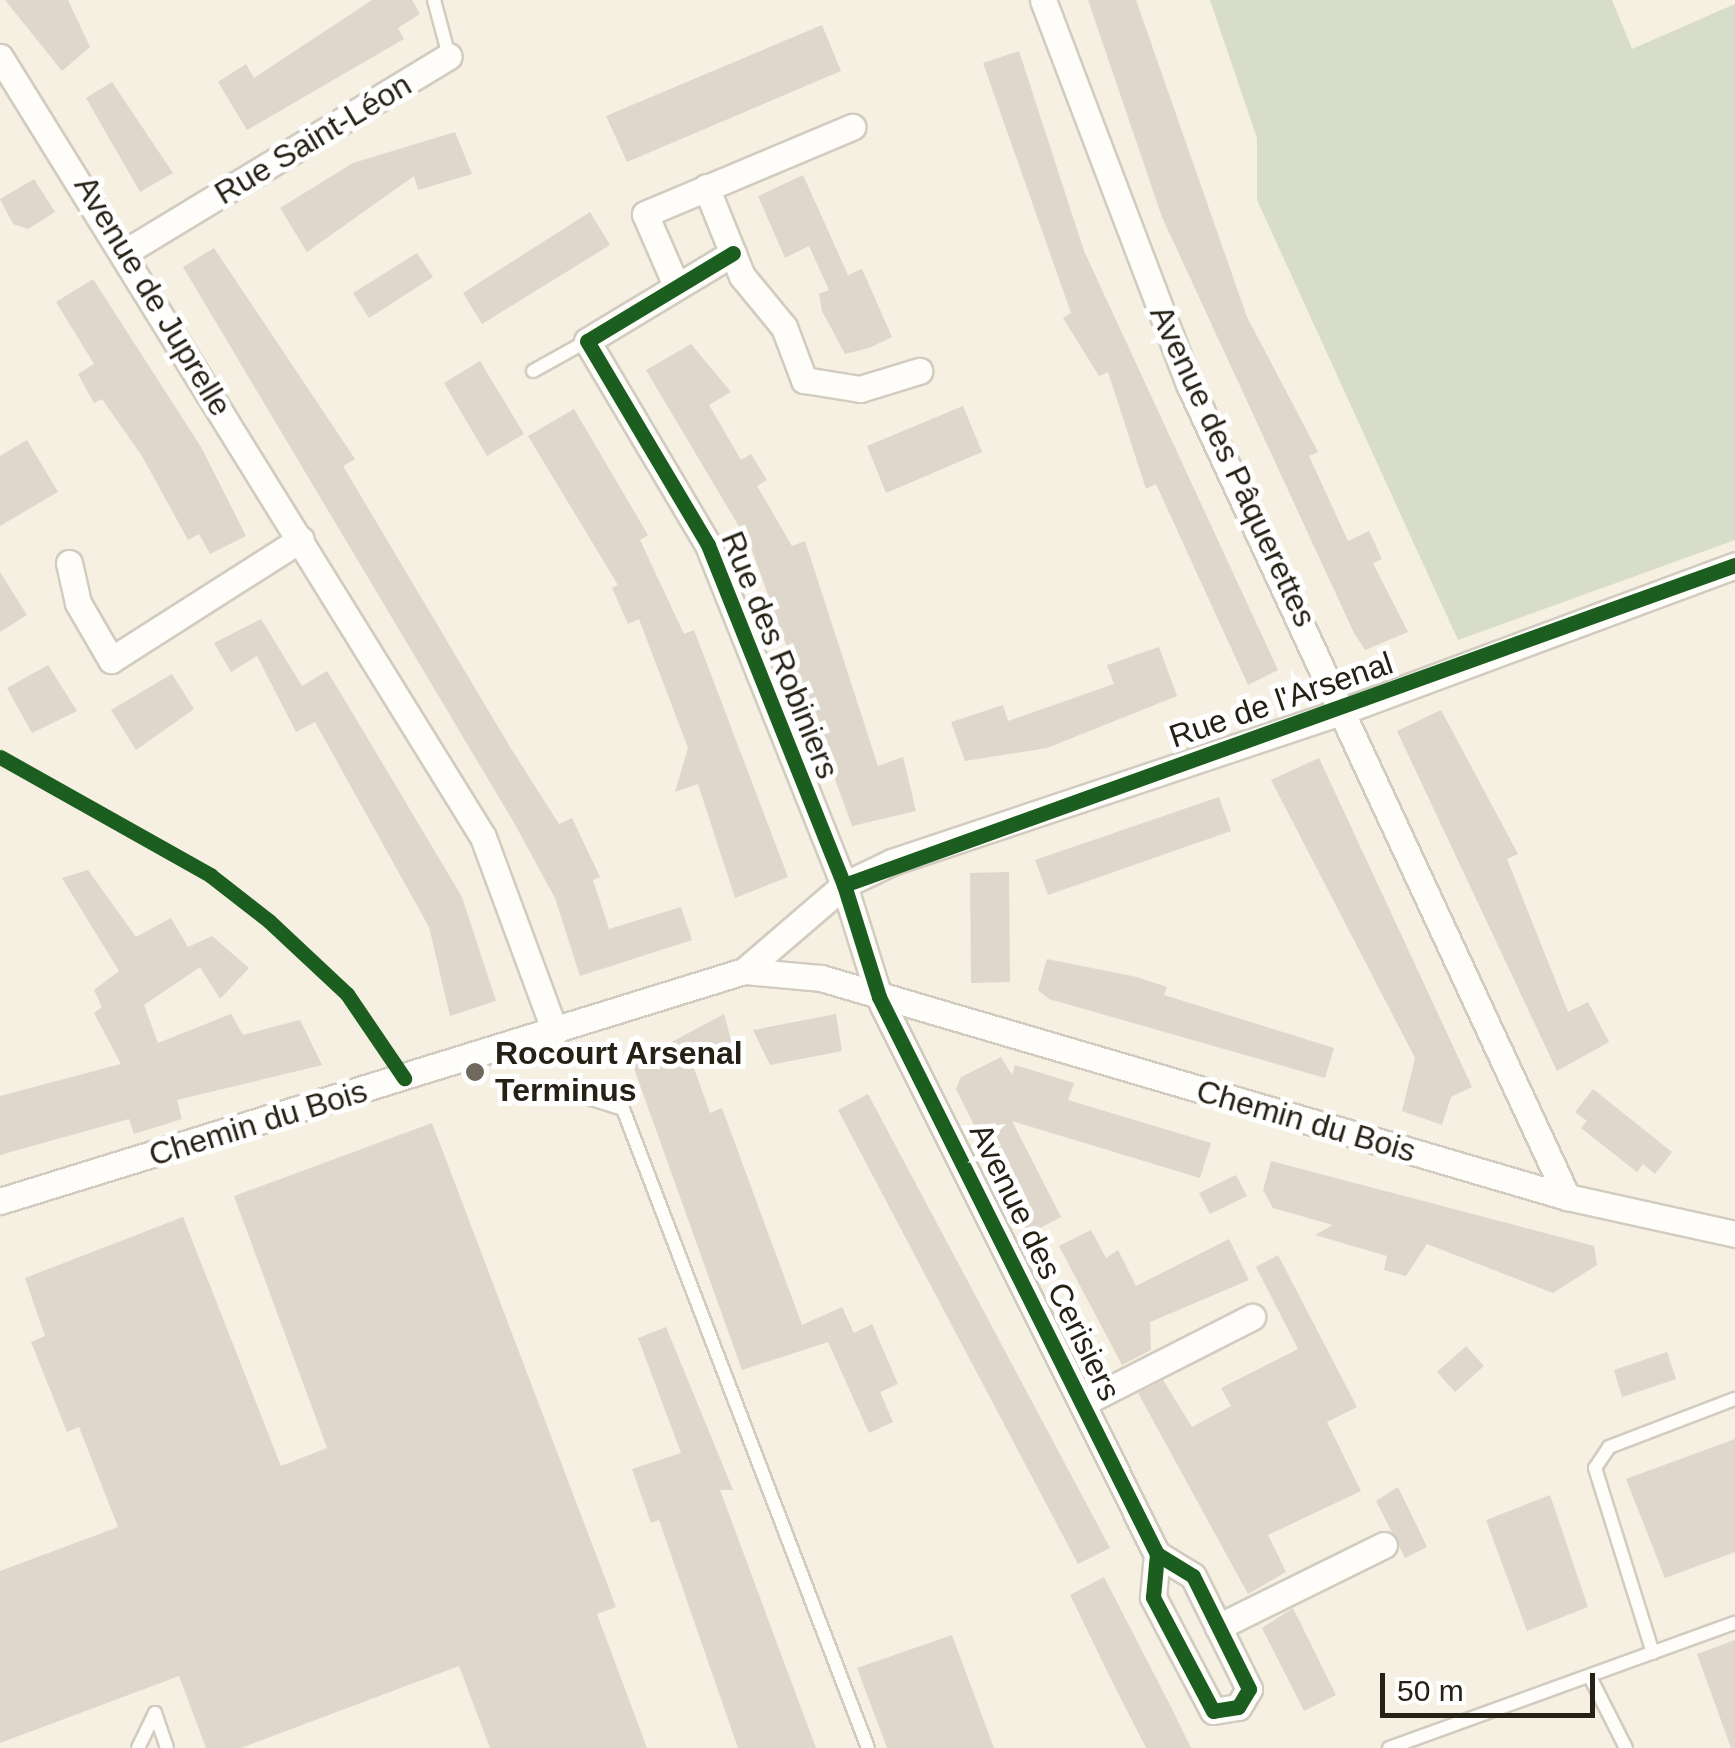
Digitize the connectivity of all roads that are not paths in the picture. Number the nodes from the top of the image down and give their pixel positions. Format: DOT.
graph roads {
  1 [pos="434,0"];
  2 [pos="1043,0"];
  3 [pos="449,56"];
  4 [pos="0,57"];
  5 [pos="852,127"];
  6 [pos="706,187"];
  7 [pos="127,250"];
  8 [pos="733,253"];
  9 [pos="675,283"];
  10 [pos="587,341"];
  11 [pos="533,371"];
  12 [pos="920,371"];
  13 [pos="301,540"];
  14 [pos="69,564"];
  15 [pos="1735,565"];
  16 [pos="1346,710"];
  17 [pos="844,885"];
  18 [pos="744,971"];
  19 [pos="879,997"];
  20 [pos="555,1032"];
  21 [pos="560,1089"];
  22 [pos="1566,1197"];
  23 [pos="0,1200"];
  24 [pos="1735,1234"];
  25 [pos="1252,1317"];
  26 [pos="1735,1398"];
  27 [pos="1083,1402"];
  28 [pos="1384,1545"];
  29 [pos="1157,1554"];
  30 [pos="1735,1623"];
  31 [pos="1218,1627"];
  32 [pos="1653,1653"];
  33 [pos="1590,1677"];
  34 [pos="138,1748"];
  35 [pos="167,1748"];
  36 [pos="868,1748"];
  37 [pos="1390,1748"];
  38 [pos="1626,1748"];
  1 -- 3 [label="lane, Rue Saint-Léon"];
  2 -- 16 [label="street, Avenue des Pâquerettes"];
  3 -- 7 [label="street, Rue Saint-Léon"];
  4 -- 7 [label="street, Avenue de Juprelle"];
  5 -- 6 [label="street"];
  6 -- 8 [label="street"];
  6 -- 9 [label="street"];
  7 -- 13 [label="street, Avenue de Juprelle"];
  8 -- 9 [label="street"];
  8 -- 12 [label="street"];
  9 -- 10 [label="street"];
  10 -- 11 [label="lane"];
  10 -- 17 [label="street, Rue des Robiniers"];
  13 -- 14 [label="street"];
  13 -- 20 [label="street, Avenue de Juprelle"];
  15 -- 16 [label="street, Rue de l'Arsenal"];
  16 -- 17 [label="street, Rue de l'Arsenal"];
  16 -- 22 [label="street, Avenue des Pâquerettes"];
  17 -- 18 [label="street, Chemin du Bois"];
  17 -- 19 [label="street"];
  18 -- 19 [label="street, Chemin du Bois"];
  18 -- 20 [label="street, Chemin du Bois"];
  19 -- 22 [label="street, Chemin du Bois"];
  19 -- 27 [label="street, Avenue des Cerisiers"];
  20 -- 23 [label="street, Chemin du Bois"];
  21 -- 36 [label="lane"];
  22 -- 24 [label="street, Chemin du Bois"];
  25 -- 27 [label="street, Avenue des Cerisiers"];
  26 -- 32 [label="lane"];
  27 -- 29 [label="street, Avenue des Cerisiers"];
  28 -- 31 [label="street"];
  29 -- 31 [label="street, Avenue des Cerisiers"];
  29 -- 31 [label="street, Avenue des Cerisiers"];
  30 -- 32 [label="lane"];
  32 -- 33 [label="lane"];
  33 -- 37 [label="lane"];
  33 -- 38 [label="lane"];
  34 -- 35 [label="lane"];
}
